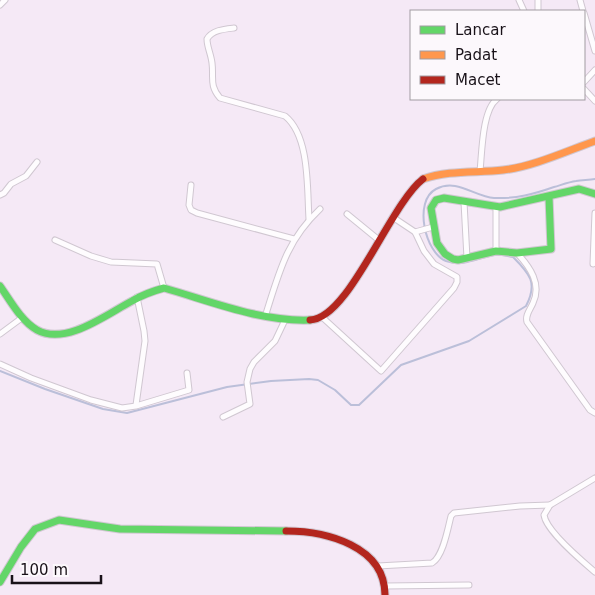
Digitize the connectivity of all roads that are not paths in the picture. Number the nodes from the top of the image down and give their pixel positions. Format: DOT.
graph roads {
  1 [pos="5,0"];
  2 [pos="0,5"];
  3 [pos="585,16"];
  4 [pos="234,28"];
  5 [pos="595,51"];
  6 [pos="595,70"];
  7 [pos="585,81"];
  8 [pos="585,90"];
  9 [pos="496,100"];
  10 [pos="595,101"];
  11 [pos="595,140"];
  12 [pos="37,162"];
  13 [pos="480,171"];
  14 [pos="191,185"];
  15 [pos="0,194"];
  16 [pos="595,194"];
  17 [pos="549,197"];
  18 [pos="464,202"];
  19 [pos="496,207"];
  20 [pos="320,209"];
  21 [pos="595,213"];
  22 [pos="347,214"];
  23 [pos="394,218"];
  24 [pos="309,219"];
  25 [pos="433,227"];
  26 [pos="416,232"];
  27 [pos="294,239"];
  28 [pos="55,240"];
  29 [pos="380,241"];
  30 [pos="496,251"];
  31 [pos="517,253"];
  32 [pos="467,258"];
  33 [pos="593,264"];
  34 [pos="0,286"];
  35 [pos="164,288"];
  36 [pos="137,297"];
  37 [pos="23,317"];
  38 [pos="265,317"];
  39 [pos="322,317"];
  40 [pos="285,320"];
  41 [pos="0,334"];
  42 [pos="0,364"];
  43 [pos="187,373"];
  44 [pos="136,406"];
  45 [pos="595,413"];
  46 [pos="223,417"];
  47 [pos="595,478"];
  48 [pos="550,505"];
  49 [pos="378,566"];
  50 [pos="595,572"];
  51 [pos="0,582"];
  52 [pos="469,585"];
  53 [pos="385,586"];
  54 [pos="385,595"];
  1 -- 2 [label="street"];
  3 -- 5 [label="street"];
  4 -- 24 [label="street"];
  6 -- 7 [label="street"];
  8 -- 10 [label="street"];
  9 -- 13 [label="street"];
  11 -- 13 [label="street"];
  12 -- 15 [label="street"];
  13 -- 23 [label="street"];
  14 -- 27 [label="street"];
  16 -- 17 [label="street"];
  17 -- 19 [label="street"];
  17 -- 31 [label="street"];
  18 -- 19 [label="street"];
  18 -- 25 [label="street"];
  18 -- 32 [label="street"];
  19 -- 30 [label="street"];
  20 -- 24 [label="street"];
  21 -- 33 [label="street"];
  22 -- 29 [label="street"];
  23 -- 26 [label="street"];
  23 -- 29 [label="street"];
  24 -- 27 [label="street"];
  25 -- 26 [label="street"];
  25 -- 32 [label="street"];
  26 -- 39 [label="street"];
  27 -- 38 [label="street"];
  28 -- 35 [label="street"];
  29 -- 39 [label="street"];
  30 -- 31 [label="street"];
  30 -- 32 [label="street"];
  31 -- 45 [label="street"];
  34 -- 37 [label="street"];
  35 -- 36 [label="street"];
  35 -- 38 [label="street"];
  36 -- 37 [label="street"];
  36 -- 44 [label="street"];
  37 -- 41 [label="street"];
  38 -- 40 [label="street"];
  39 -- 40 [label="street"];
  40 -- 46 [label="street"];
  42 -- 44 [label="street"];
  43 -- 44 [label="street"];
  47 -- 48 [label="street"];
  48 -- 49 [label="street"];
  48 -- 50 [label="street"];
  49 -- 51 [label="street"];
  49 -- 53 [label="street"];
  52 -- 53 [label="street"];
  53 -- 54 [label="street"];
}
